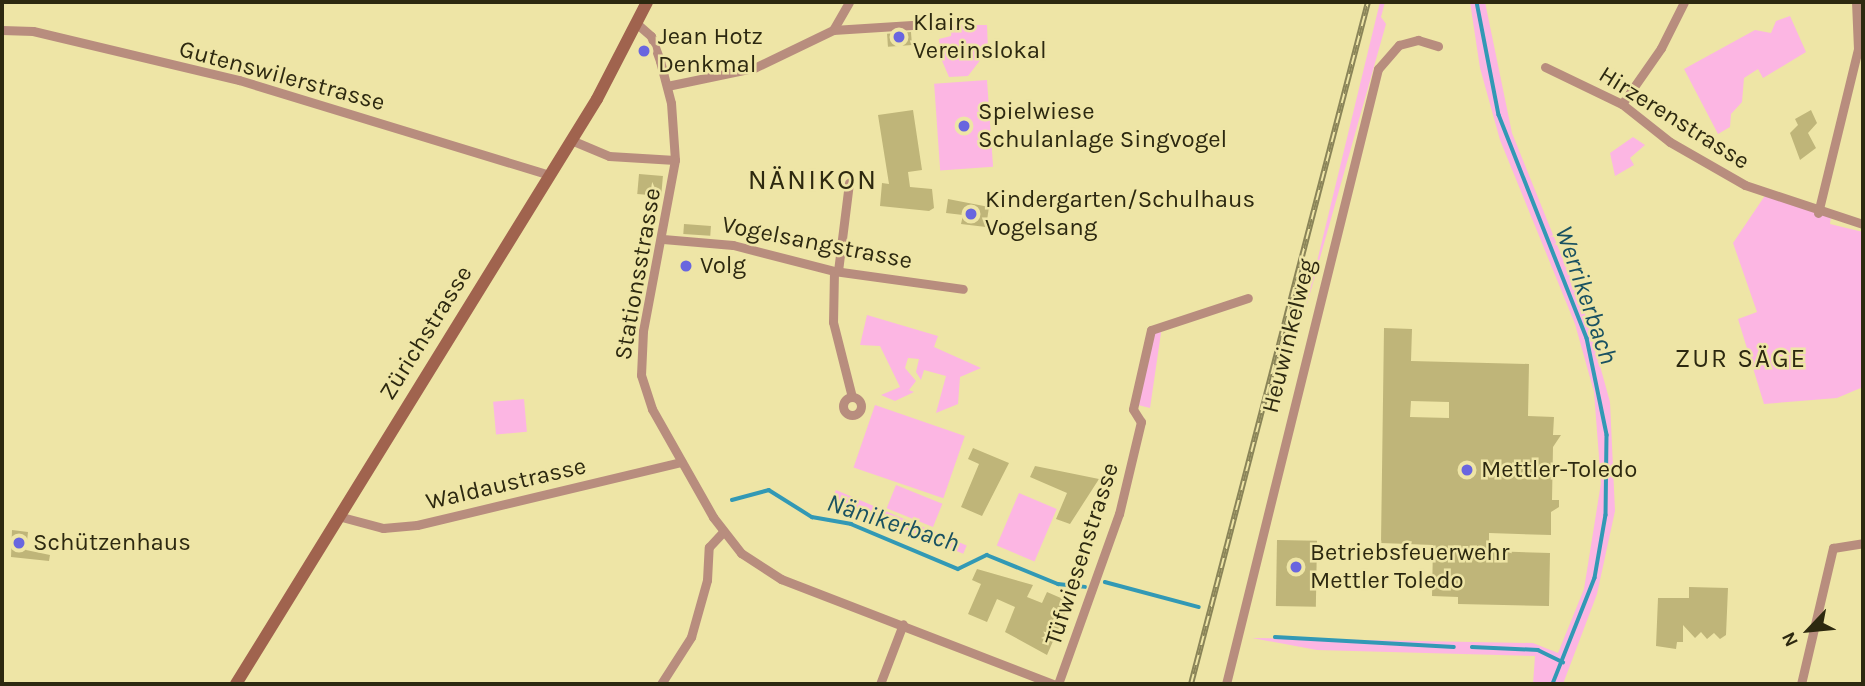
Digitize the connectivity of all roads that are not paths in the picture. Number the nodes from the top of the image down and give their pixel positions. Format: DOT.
graph roads {
  1 [pos="647,2"];
  2 [pos="849,2"];
  3 [pos="1684,2"];
  4 [pos="1856,2"];
  5 [pos="636,23"];
  6 [pos="912,25"];
  7 [pos="2,30"];
  8 [pos="833,30"];
  9 [pos="1438,46"];
  10 [pos="1545,67"];
  11 [pos="667,86"];
  12 [pos="1622,104"];
  13 [pos="571,140"];
  14 [pos="675,160"];
  15 [pos="549,175"];
  16 [pos="849,183"];
  17 [pos="1818,213"];
  18 [pos="1863,224"];
  19 [pos="663,239"];
  20 [pos="836,271"];
  21 [pos="963,289"];
  22 [pos="1248,298"];
  23 [pos="852,397"];
  24 [pos="682,463"];
  25 [pos="338,516"];
  26 [pos="723,532"];
  27 [pos="1863,543"];
  28 [pos="903,624"];
  29 [pos="236,684"];
  30 [pos="661,684"];
  31 [pos="880,684"];
  32 [pos="1055,684"];
  33 [pos="1226,684"];
  34 [pos="1801,684"];
  1 -- 5 [label="main road, Zürichstrasse"];
  2 -- 8 [label="street"];
  3 -- 12 [label="street"];
  4 -- 17 [label="street"];
  5 -- 11 [label="street, Stationsstrasse"];
  5 -- 13 [label="main road, Zürichstrasse"];
  6 -- 8 [label="street"];
  7 -- 15 [label="street, Gutenswilerstrasse"];
  8 -- 11 [label="street"];
  9 -- 33 [label="street, Heuwinkelweg"];
  10 -- 12 [label="street, Hirzerenstrasse"];
  11 -- 14 [label="street, Stationsstrasse"];
  12 -- 17 [label="street, Hirzerenstrasse"];
  13 -- 14 [label="street"];
  13 -- 15 [label="main road, Zürichstrasse"];
  14 -- 19 [label="street, Stationsstrasse"];
  15 -- 25 [label="main road, Zürichstrasse"];
  16 -- 20 [label="street"];
  17 -- 18 [label="street, Hirzerenstrasse"];
  19 -- 20 [label="street, Vogelsangstrasse"];
  19 -- 24 [label="street, Stationsstrasse"];
  20 -- 21 [label="street, Vogelsangstrasse"];
  20 -- 23 [label="street"];
  22 -- 32 [label="street, Tüfwiesenstrasse"];
  24 -- 25 [label="street, Waldaustrasse"];
  24 -- 26 [label="street, Stationsstrasse"];
  25 -- 29 [label="main road, Zürichstrasse"];
  26 -- 28 [label="street, Stationsstrasse"];
  26 -- 30 [label="street"];
  27 -- 34 [label="street"];
  28 -- 31 [label="street"];
  28 -- 32 [label="street, Stationsstrasse"];
}
